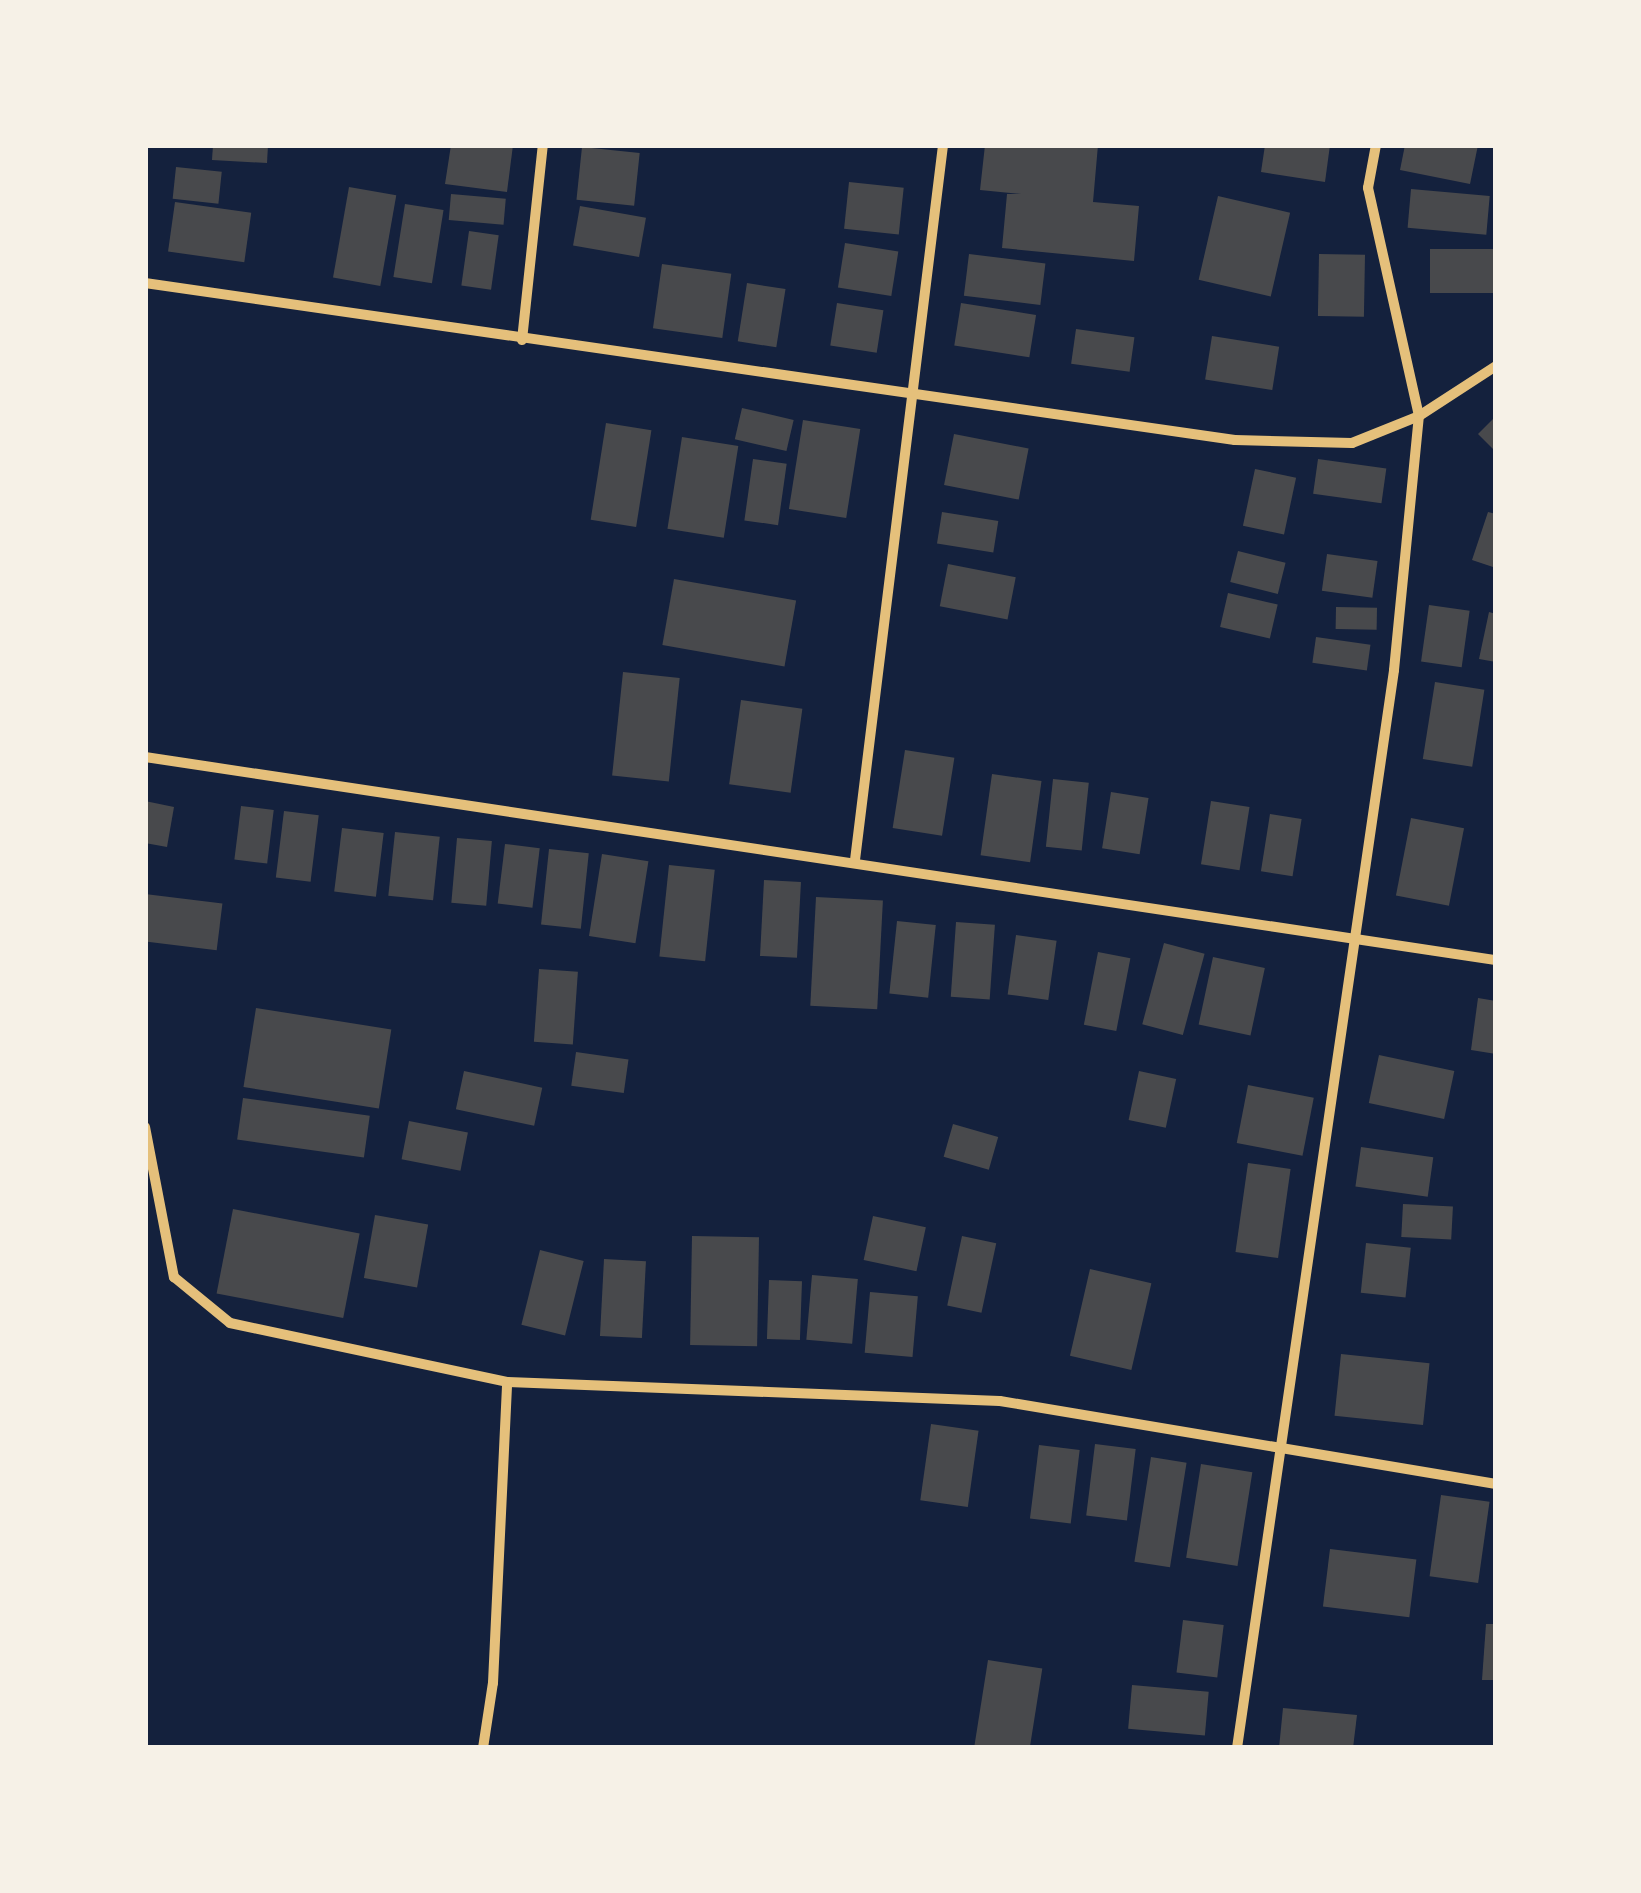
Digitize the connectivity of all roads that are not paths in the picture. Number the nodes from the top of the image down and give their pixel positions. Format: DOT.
graph roads {
  1 [pos="542,145"];
  2 [pos="943,145"];
  3 [pos="1376,145"];
  4 [pos="145,283"];
  5 [pos="522,340"];
  6 [pos="1496,366"];
  7 [pos="912,395"];
  8 [pos="1418,416"];
  9 [pos="145,757"];
  10 [pos="854,860"];
  11 [pos="1355,940"];
  12 [pos="1496,960"];
  13 [pos="145,1127"];
  14 [pos="507,1382"];
  15 [pos="1280,1448"];
  16 [pos="1496,1484"];
  17 [pos="483,1748"];
  18 [pos="1237,1748"];
  1 -- 5 [label="street"];
  2 -- 7 [label="street"];
  3 -- 8 [label="street"];
  4 -- 5 [label="street"];
  5 -- 7 [label="street"];
  6 -- 8 [label="street"];
  7 -- 8 [label="street"];
  7 -- 10 [label="street"];
  8 -- 11 [label="street"];
  9 -- 10 [label="street"];
  10 -- 11 [label="street"];
  11 -- 12 [label="street"];
  11 -- 15 [label="street"];
  13 -- 14 [label="street"];
  14 -- 15 [label="street"];
  14 -- 17 [label="street"];
  15 -- 16 [label="street"];
  15 -- 18 [label="street"];
}
